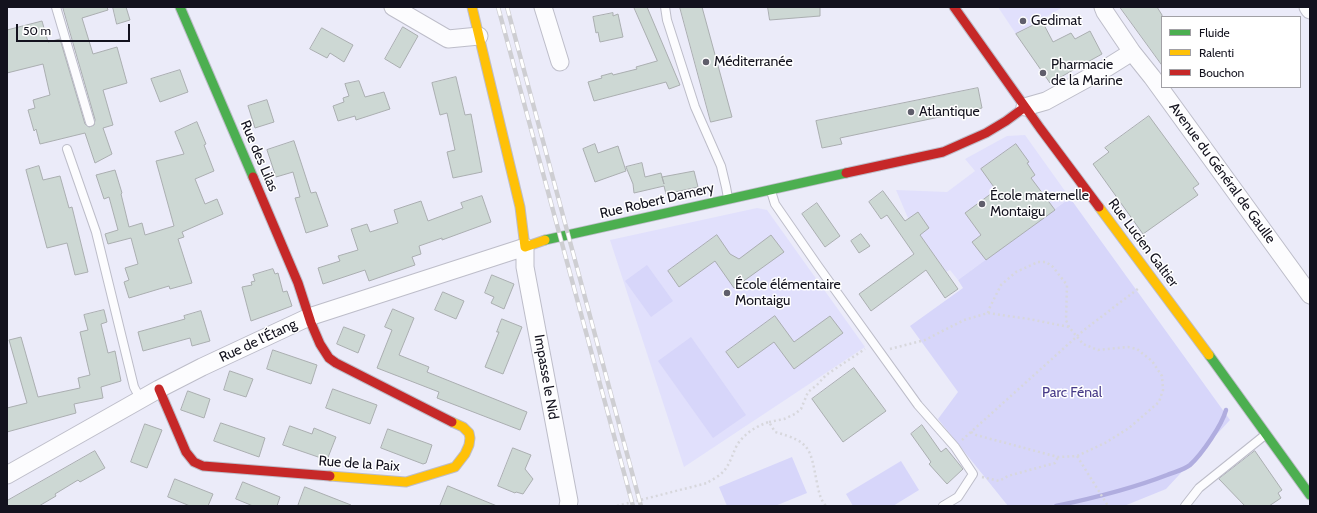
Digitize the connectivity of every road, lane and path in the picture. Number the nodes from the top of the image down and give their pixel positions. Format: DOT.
graph roads {
  1 [pos="56,7"];
  2 [pos="180,7"];
  3 [pos="393,7"];
  4 [pos="472,7"];
  5 [pos="543,7"];
  6 [pos="665,7"];
  7 [pos="954,7"];
  8 [pos="1103,7"];
  9 [pos="1308,7"];
  10 [pos="1310,10"];
  11 [pos="479,36"];
  12 [pos="1132,52"];
  13 [pos="560,62"];
  14 [pos="1025,107"];
  15 [pos="90,122"];
  16 [pos="67,149"];
  17 [pos="771,190"];
  18 [pos="728,199"];
  19 [pos="526,247"];
  20 [pos="1152,279"];
  21 [pos="1310,295"];
  22 [pos="988,313"];
  23 [pos="309,317"];
  24 [pos="1069,327"];
  25 [pos="1076,337"];
  26 [pos="875,343"];
  27 [pos="880,351"];
  28 [pos="159,389"];
  29 [pos="141,400"];
  30 [pos="769,422"];
  31 [pos="971,432"];
  32 [pos="1266,434"];
  33 [pos="955,448"];
  34 [pos="1077,456"];
  35 [pos="1058,457"];
  36 [pos="973,474"];
  37 [pos="7,475"];
  38 [pos="1310,495"];
  39 [pos="568,506"];
  40 [pos="617,506"];
  41 [pos="826,506"];
  42 [pos="943,506"];
  43 [pos="1108,506"];
  44 [pos="1185,506"];
  1 -- 15 [label="lane"];
  2 -- 23 [label="street, Rue des Lilas"];
  3 -- 11 [label="street"];
  4 -- 11 [label="street"];
  5 -- 13 [label="street"];
  6 -- 18 [label="lane"];
  7 -- 14 [label="street, Rue Lucien Galtier"];
  8 -- 12 [label="street, Avenue du Général de Gaulle"];
  9 -- 10 [label="street"];
  11 -- 19 [label="street"];
  12 -- 14 [label="street"];
  12 -- 21 [label="street, Avenue du Général de Gaulle"];
  14 -- 17 [label="street, Rue Robert Damery"];
  14 -- 20 [label="street, Rue Lucien Galtier"];
  16 -- 29 [label="lane"];
  17 -- 18 [label="street, Rue Robert Damery"];
  17 -- 26 [label="lane"];
  18 -- 19 [label="street, Rue Robert Damery"];
  19 -- 23 [label="street, Rue de l'Étang"];
  19 -- 39 [label="street, Impasse le Nid"];
  20 -- 25 [label="path"];
  20 -- 32 [label="street, Rue Lucien Galtier"];
  22 -- 24 [label="path"];
  22 -- 24 [label="path"];
  22 -- 27 [label="path"];
  23 -- 28 [label="street, Rue de l'Étang"];
  23 -- 28 [label="street, Rue de la Paix"];
  24 -- 25 [label="path"];
  25 -- 31 [label="path"];
  25 -- 34 [label="path"];
  26 -- 27 [label="lane"];
  26 -- 30 [label="path"];
  27 -- 33 [label="lane"];
  28 -- 29 [label="street, Rue de l'Étang"];
  29 -- 37 [label="street, Rue de l'Étang"];
  30 -- 40 [label="path"];
  30 -- 41 [label="path"];
  31 -- 33 [label="path"];
  31 -- 35 [label="path"];
  32 -- 38 [label="street, Rue Lucien Galtier"];
  32 -- 44 [label="lane"];
  33 -- 36 [label="lane"];
  34 -- 35 [label="path"];
  34 -- 43 [label="path"];
  35 -- 36 [label="path"];
  36 -- 42 [label="lane"];
}
